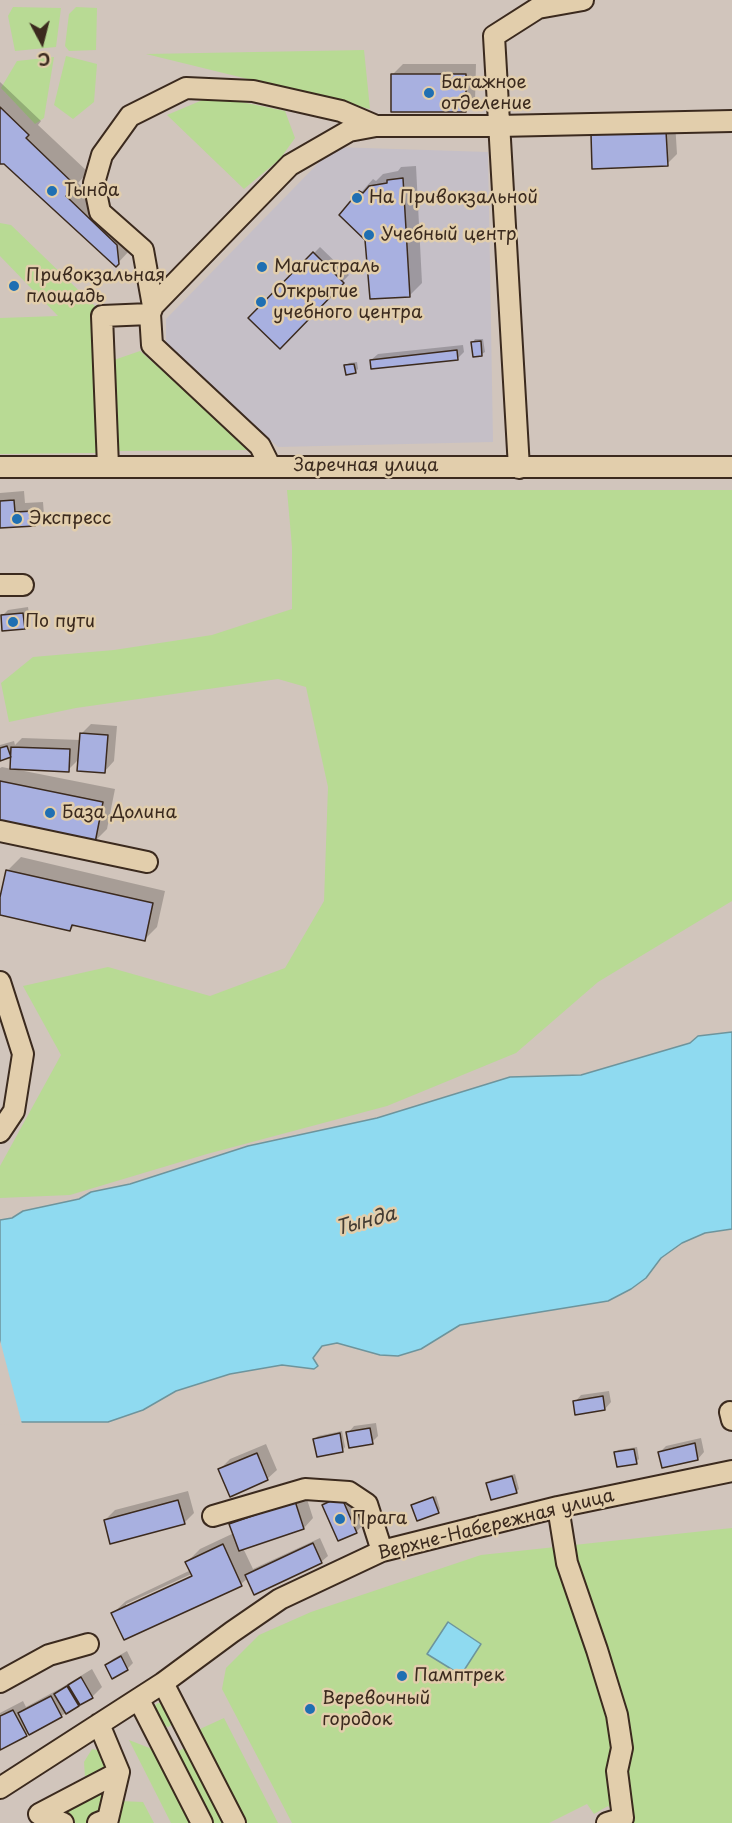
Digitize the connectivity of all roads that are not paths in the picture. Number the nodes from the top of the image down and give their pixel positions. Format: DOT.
graph roads {
  1 [pos="583,0"];
  2 [pos="732,121"];
  3 [pos="376,126"];
  4 [pos="498,126"];
  5 [pos="152,310"];
  6 [pos="108,466"];
  7 [pos="270,466"];
  8 [pos="0,467"];
  9 [pos="732,467"];
  10 [pos="519,468"];
  11 [pos="0,585"];
  12 [pos="23,585"];
  13 [pos="0,831"];
  14 [pos="147,862"];
  15 [pos="0,982"];
  16 [pos="0,1132"];
  17 [pos="732,1471"];
  18 [pos="558,1507"];
  19 [pos="213,1516"];
  20 [pos="382,1551"];
  21 [pos="88,1644"];
  22 [pos="0,1682"];
  23 [pos="164,1683"];
  24 [pos="139,1700"];
  25 [pos="99,1724"];
  26 [pos="189,1731"];
  27 [pos="162,1744"];
  28 [pos="119,1772"];
  29 [pos="0,1788"];
  30 [pos="63,1823"];
  31 [pos="98,1823"];
  32 [pos="202,1823"];
  33 [pos="235,1823"];
  34 [pos="607,1823"];
  1 -- 4 [label="street"];
  2 -- 4 [label="street"];
  3 -- 4 [label="street"];
  3 -- 5 [label="street"];
  3 -- 5 [label="street"];
  4 -- 10 [label="street"];
  5 -- 6 [label="street"];
  5 -- 7 [label="street"];
  6 -- 7 [label="street, Заречная улица"];
  6 -- 8 [label="street, Заречная улица"];
  7 -- 10 [label="street, Заречная улица"];
  9 -- 10 [label="street, Заречная улица"];
  11 -- 12 [label="street"];
  13 -- 14 [label="street"];
  15 -- 16 [label="street"];
  17 -- 18 [label="street, Верхне-Набережная улица"];
  18 -- 20 [label="street, Верхне-Набережная улица"];
  18 -- 34 [label="street"];
  19 -- 20 [label="street"];
  20 -- 23 [label="street, Верхне-Набережная улица"];
  21 -- 22 [label="street"];
  23 -- 24 [label="street, Верхне-Набережная улица"];
  23 -- 26 [label="street"];
  24 -- 25 [label="street, Верхне-Набережная улица"];
  24 -- 27 [label="street"];
  25 -- 28 [label="street"];
  25 -- 29 [label="street, Верхне-Набережная улица"];
  26 -- 27 [label="street"];
  26 -- 33 [label="street"];
  27 -- 32 [label="street"];
  28 -- 30 [label="street"];
  28 -- 31 [label="street"];
}
